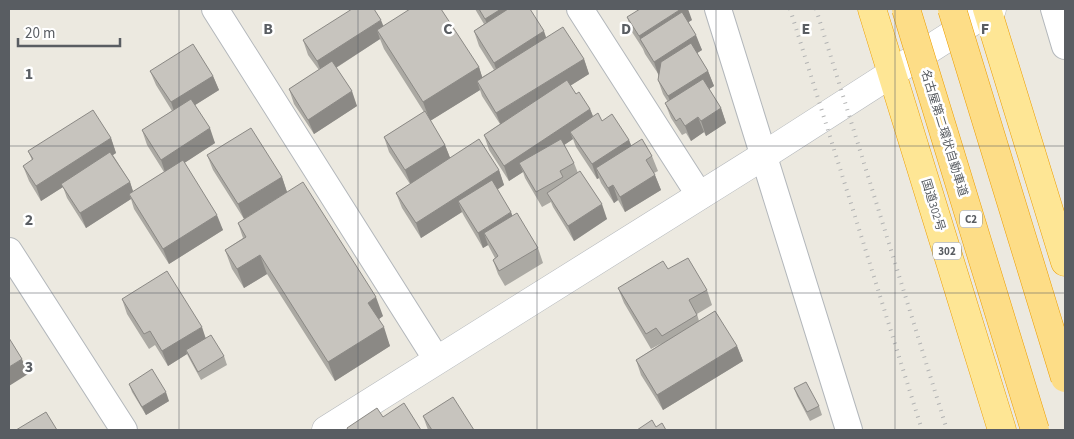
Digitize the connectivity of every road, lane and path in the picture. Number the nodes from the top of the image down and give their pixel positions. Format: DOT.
graph roads {
  1 [pos="215,9"];
  2 [pos="580,9"];
  3 [pos="718,9"];
  4 [pos="872,9"];
  5 [pos="906,9"];
  6 [pos="952,9"];
  7 [pos="1054,9"];
  8 [pos="989,10"];
  9 [pos="1065,46"];
  10 [pos="892,72"];
  11 [pos="763,156"];
  12 [pos="700,196"];
  13 [pos="1055,200"];
  14 [pos="9,251"];
  15 [pos="1065,262"];
  16 [pos="437,360"];
  17 [pos="1065,378"];
  18 [pos="124,430"];
  19 [pos="326,430"];
  20 [pos="849,430"];
  21 [pos="1002,430"];
  22 [pos="1035,430"];
  1 -- 16 [label="street"];
  2 -- 12 [label="street"];
  3 -- 11 [label="street"];
  4 -- 10 [label="highway, 国道302号 / 302"];
  5 -- 22 [label="highway, 名古屋第二環状自動車道 / C2, bridge"];
  6 -- 17 [label="highway, bridge"];
  7 -- 9 [label="street"];
  8 -- 10 [label="street"];
  8 -- 13 [label="highway"];
  10 -- 11 [label="street"];
  10 -- 21 [label="highway, 国道302号 / 302"];
  11 -- 12 [label="street"];
  11 -- 20 [label="street"];
  12 -- 16 [label="street"];
  13 -- 15 [label="highway"];
  14 -- 18 [label="street"];
  16 -- 19 [label="street"];
}
